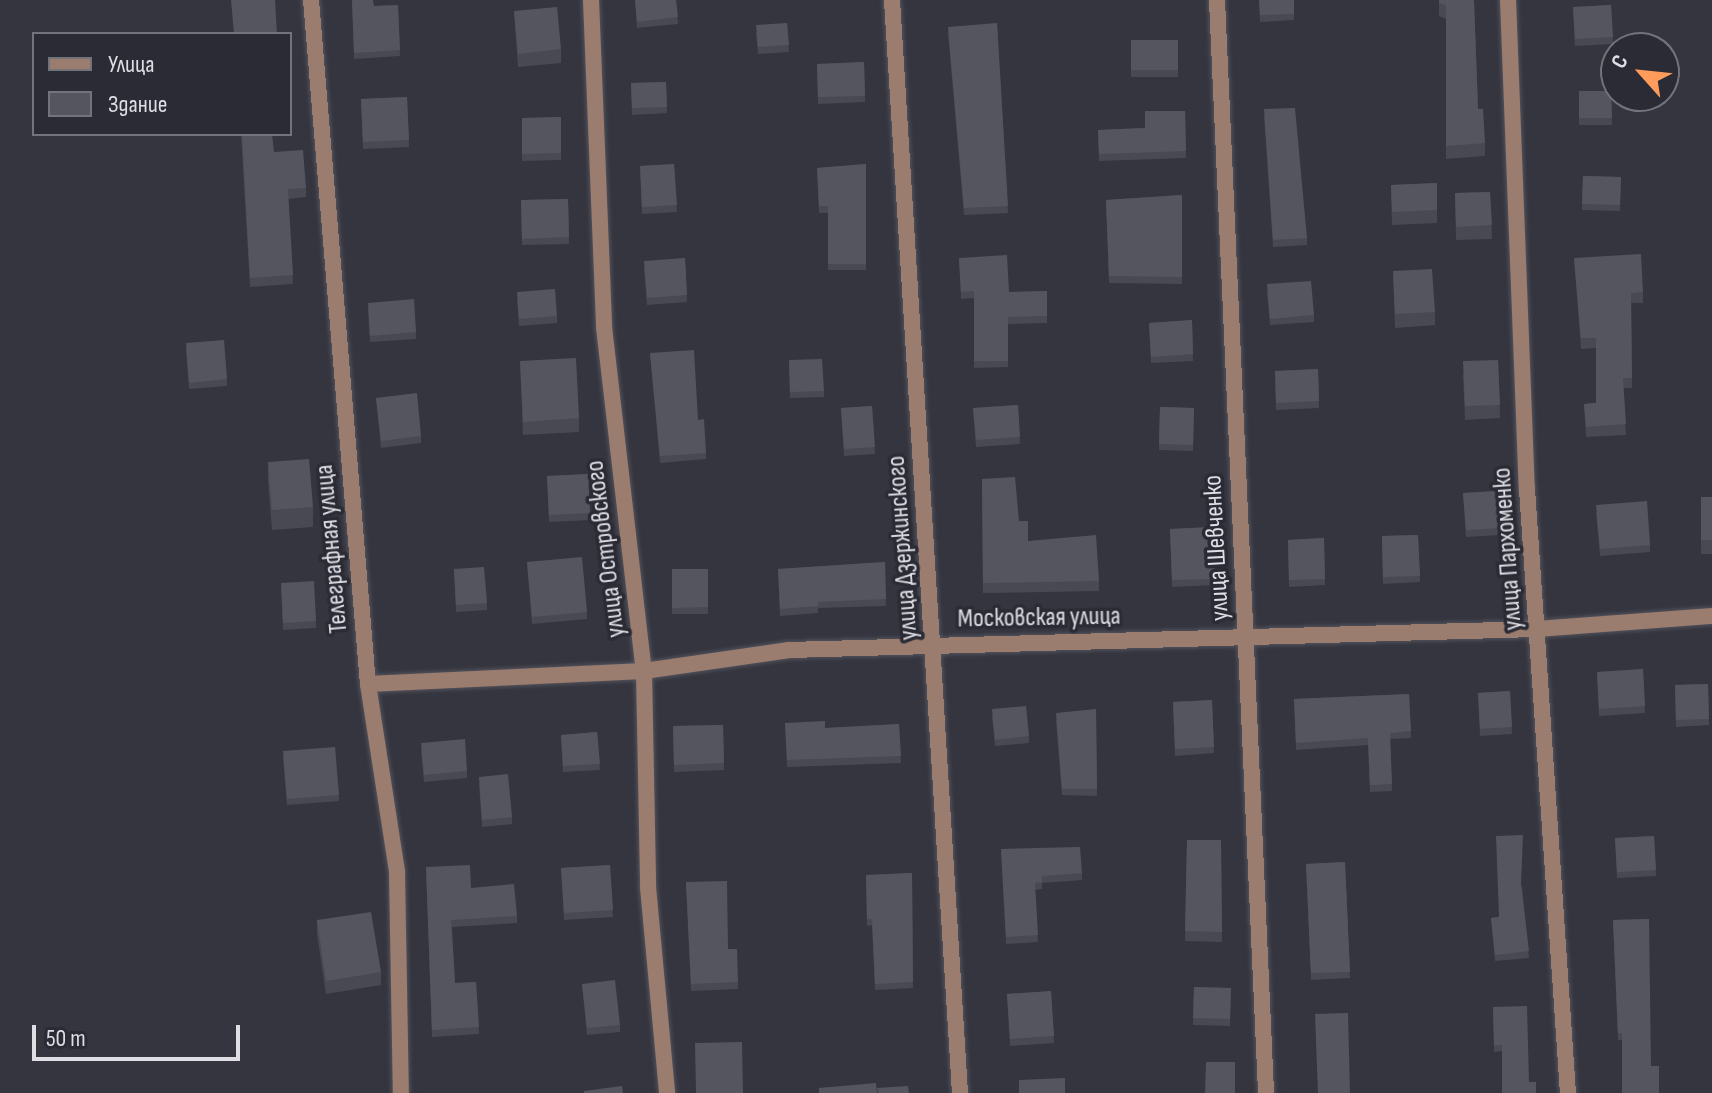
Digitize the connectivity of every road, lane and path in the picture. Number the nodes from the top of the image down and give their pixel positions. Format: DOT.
graph roads {
  1 [pos="311,0"];
  2 [pos="591,0"];
  3 [pos="892,0"];
  4 [pos="1217,0"];
  5 [pos="1508,0"];
  6 [pos="1712,616"];
  7 [pos="1538,629"];
  8 [pos="1245,637"];
  9 [pos="933,644"];
  10 [pos="644,671"];
  11 [pos="368,684"];
  12 [pos="401,1093"];
  13 [pos="667,1093"];
  14 [pos="960,1093"];
  15 [pos="1266,1093"];
  16 [pos="1568,1093"];
  1 -- 11 [label="street, Телеграфная улица"];
  2 -- 10 [label="street, улица Островского"];
  3 -- 9 [label="street, улица Дзержинского"];
  4 -- 8 [label="street, улица Шевченко"];
  5 -- 7 [label="street, улица Пархоменко"];
  6 -- 7 [label="street, Московская улица"];
  7 -- 8 [label="street, Московская улица"];
  7 -- 16 [label="street, улица Пархоменко"];
  8 -- 9 [label="street, Московская улица"];
  8 -- 15 [label="street, улица Шевченко"];
  9 -- 10 [label="street, Московская улица"];
  9 -- 14 [label="street, улица Дзержинского"];
  10 -- 11 [label="street, Московская улица"];
  10 -- 13 [label="street, улица Островского"];
  11 -- 12 [label="street, Телеграфная улица"];
}
